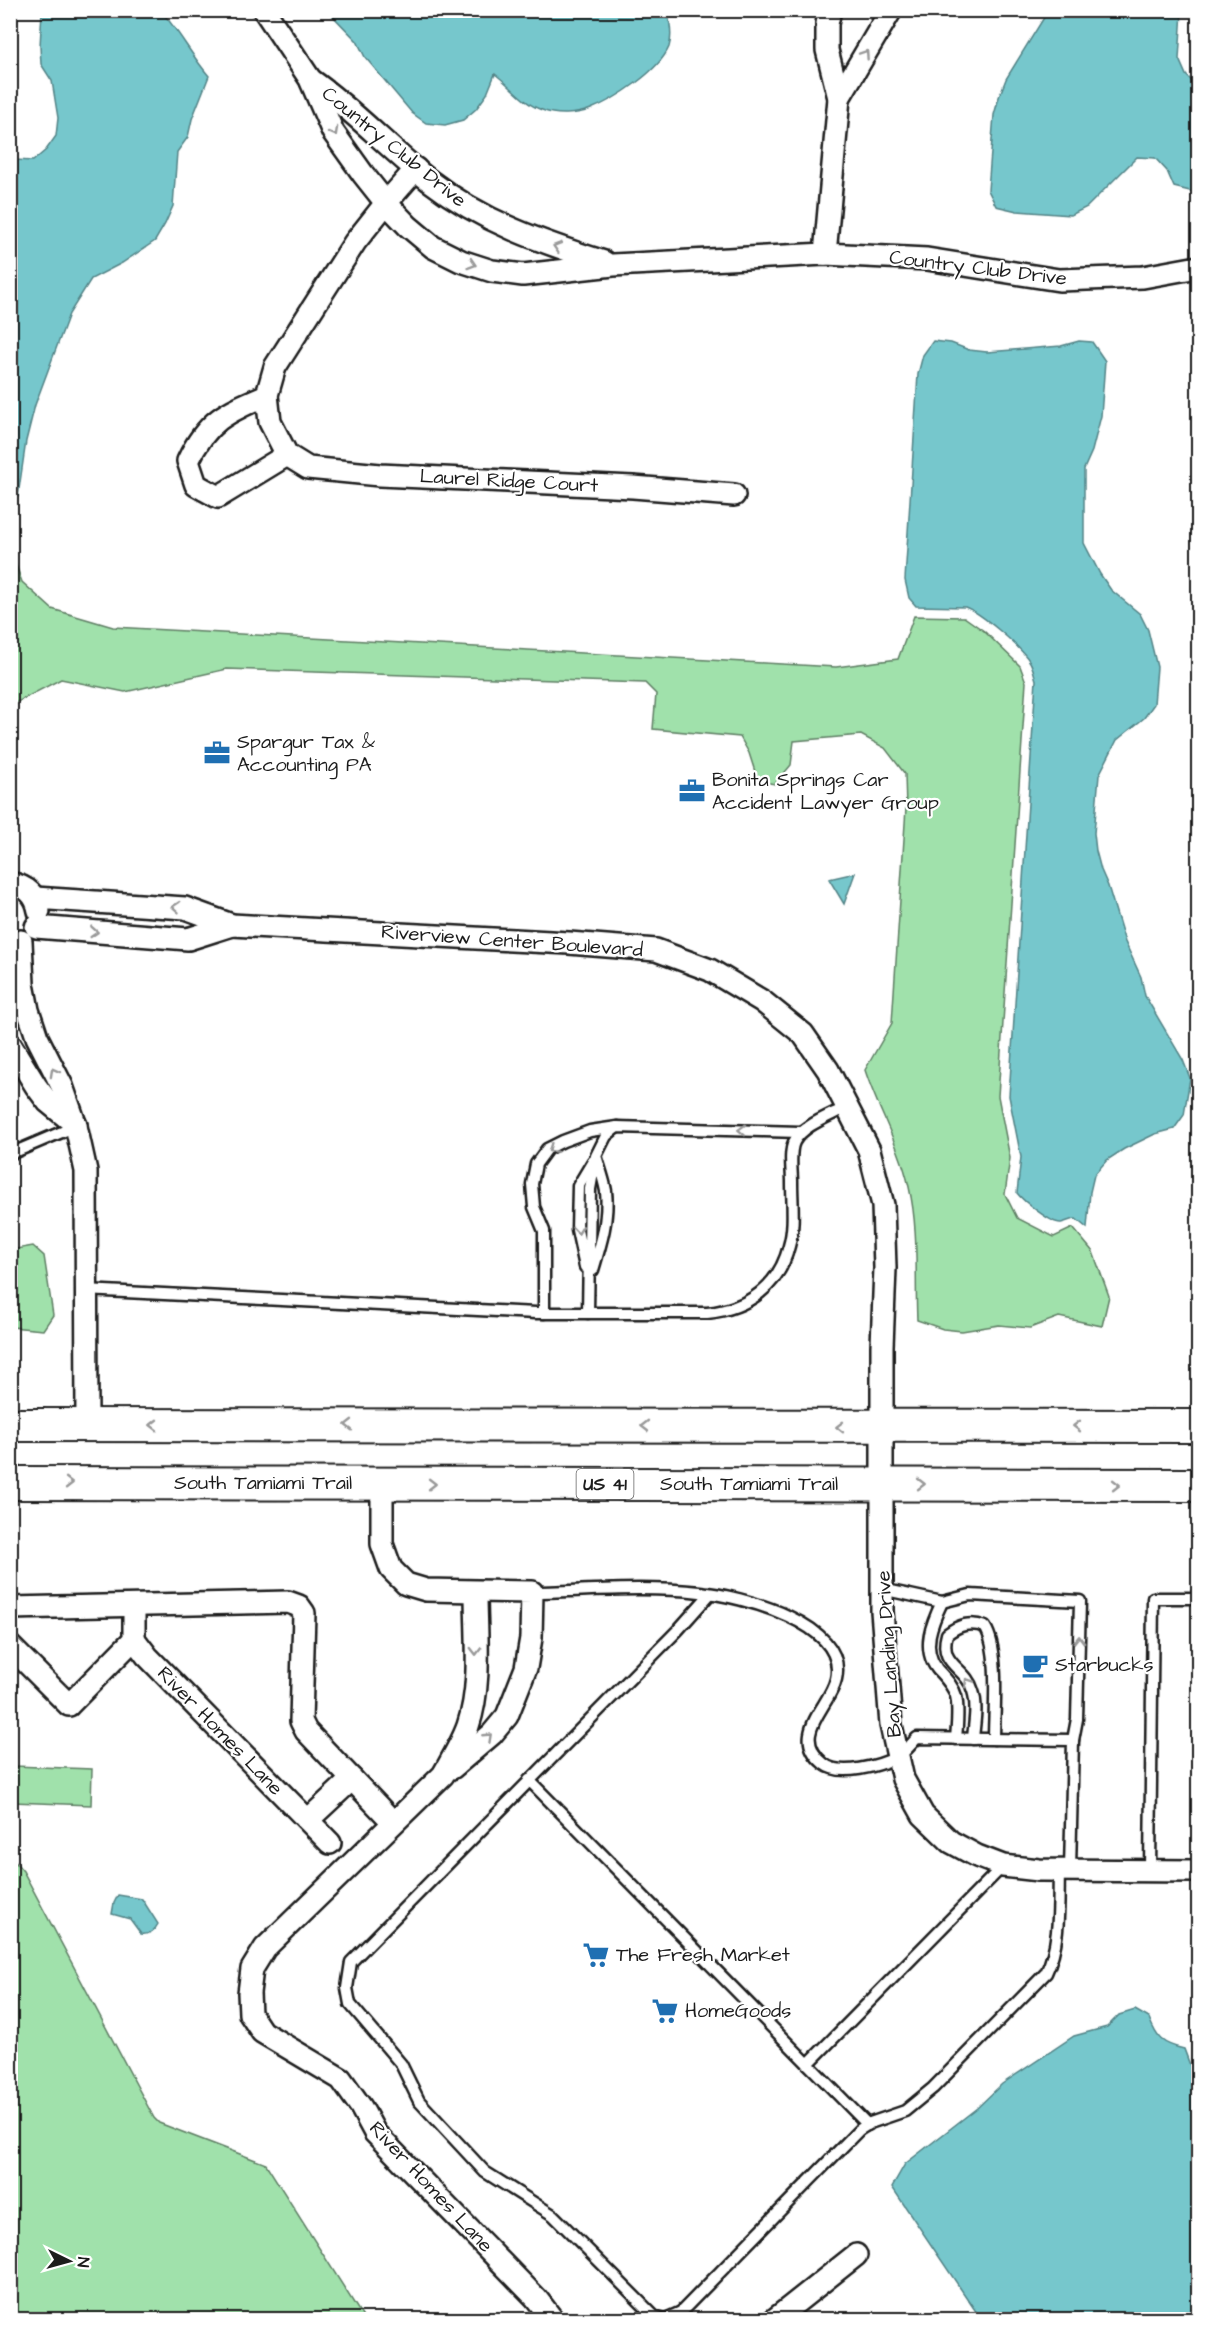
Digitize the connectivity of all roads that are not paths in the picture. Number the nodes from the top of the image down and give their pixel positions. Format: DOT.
graph roads {
  1 [pos="264,10"];
  2 [pos="830,10"];
  3 [pos="891,10"];
  4 [pos="310,79"];
  5 [pos="839,98"];
  6 [pos="416,170"];
  7 [pos="386,203"];
  8 [pos="825,254"];
  9 [pos="613,265"];
  10 [pos="1198,267"];
  11 [pos="267,395"];
  12 [pos="286,455"];
  13 [pos="734,495"];
  14 [pos="10,883"];
  15 [pos="35,898"];
  16 [pos="231,925"];
  17 [pos="22,937"];
  18 [pos="10,1044"];
  19 [pos="846,1107"];
  20 [pos="76,1126"];
  21 [pos="617,1127"];
  22 [pos="800,1132"];
  23 [pos="10,1154"];
  24 [pos="85,1290"];
  25 [pos="544,1313"];
  26 [pos="588,1313"];
  27 [pos="10,1425"];
  28 [pos="87,1425"];
  29 [pos="1198,1426"];
  30 [pos="882,1427"];
  31 [pos="10,1483"];
  32 [pos="382,1484"];
  33 [pos="881,1484"];
  34 [pos="1198,1485"];
  35 [pos="882,1589"];
  36 [pos="532,1592"];
  37 [pos="476,1593"];
  38 [pos="710,1594"];
  39 [pos="1198,1598"];
  40 [pos="942,1602"];
  41 [pos="134,1606"];
  42 [pos="10,1608"];
  43 [pos="134,1639"];
  44 [pos="10,1646"];
  45 [pos="956,1739"];
  46 [pos="973,1739"];
  47 [pos="994,1739"];
  48 [pos="1073,1740"];
  49 [pos="898,1756"];
  50 [pos="443,1775"];
  51 [pos="352,1779"];
  52 [pos="529,1780"];
  53 [pos="308,1820"];
  54 [pos="393,1822"];
  55 [pos="330,1843"];
  56 [pos="1003,1866"];
  57 [pos="1064,1870"];
  58 [pos="1150,1870"];
  59 [pos="1198,1871"];
  60 [pos="808,2064"];
  61 [pos="868,2124"];
  62 [pos="856,2255"];
  63 [pos="553,2319"];
  64 [pos="774,2319"];
  1 -- 4 [label="street, Country Club Drive"];
  2 -- 5 [label="street"];
  5 -- 3 [label="street, one-way"];
  4 -- 6 [label="street, Country Club Drive"];
  4 -- 7 [label="street, Country Club Drive, one-way"];
  5 -- 8 [label="street"];
  6 -- 7 [label="street"];
  9 -- 6 [label="street, Country Club Drive, one-way"];
  7 -- 9 [label="street, Country Club Drive, one-way"];
  7 -- 11 [label="street"];
  8 -- 9 [label="street, Country Club Drive"];
  8 -- 10 [label="street, Country Club Drive"];
  11 -- 12 [label="street"];
  11 -- 12 [label="street"];
  12 -- 13 [label="street, Laurel Ridge Court"];
  14 -- 15 [label="street, Riverview Center Boulevard"];
  16 -- 15 [label="street, Riverview Center Boulevard, one-way"];
  15 -- 17 [label="street"];
  17 -- 16 [label="street, Riverview Center Boulevard, one-way"];
  16 -- 19 [label="street, Riverview Center Boulevard"];
  20 -- 17 [label="street, one-way"];
  18 -- 20 [label="street"];
  19 -- 22 [label="lane"];
  19 -- 30 [label="street, Riverview Center Boulevard"];
  20 -- 23 [label="lane"];
  20 -- 24 [label="street"];
  22 -- 21 [label="lane, one-way"];
  21 -- 25 [label="lane, one-way"];
  21 -- 26 [label="lane, one-way"];
  22 -- 26 [label="lane"];
  24 -- 25 [label="lane"];
  24 -- 28 [label="street"];
  25 -- 26 [label="lane"];
  27 -- 28 [label="main road"];
  30 -- 28 [label="main road, one-way"];
  29 -- 30 [label="main road, one-way"];
  30 -- 33 [label="street, Riverview Center Boulevard"];
  31 -- 32 [label="main road, South Tamiami Trail / US 41, one-way"];
  32 -- 33 [label="main road, South Tamiami Trail / US 41, one-way"];
  32 -- 37 [label="street"];
  33 -- 34 [label="main road, South Tamiami Trail / US 41, one-way"];
  33 -- 35 [label="street, Bay Landing Drive"];
  35 -- 40 [label="lane"];
  35 -- 49 [label="street, Bay Landing Drive"];
  36 -- 37 [label="street"];
  36 -- 38 [label="lane"];
  50 -- 36 [label="street, one-way"];
  37 -- 50 [label="street, River Homes Lane, one-way"];
  38 -- 49 [label="lane"];
  38 -- 52 [label="lane"];
  39 -- 58 [label="lane"];
  40 -- 45 [label="lane"];
  48 -- 40 [label="lane, one-way"];
  41 -- 42 [label="street"];
  41 -- 43 [label="street"];
  41 -- 51 [label="street"];
  43 -- 44 [label="street"];
  43 -- 53 [label="street, River Homes Lane"];
  45 -- 46 [label="lane"];
  45 -- 49 [label="lane"];
  46 -- 47 [label="lane"];
  46 -- 47 [label="lane, one-way"];
  47 -- 48 [label="lane"];
  48 -- 57 [label="lane"];
  49 -- 56 [label="street, Bay Landing Drive"];
  50 -- 54 [label="street, River Homes Lane"];
  51 -- 53 [label="street"];
  51 -- 54 [label="street"];
  52 -- 60 [label="lane"];
  52 -- 61 [label="lane"];
  53 -- 55 [label="street, River Homes Lane"];
  54 -- 63 [label="street, River Homes Lane"];
  56 -- 57 [label="street, Bay Landing Drive"];
  56 -- 60 [label="lane"];
  57 -- 58 [label="street, Bay Landing Drive"];
  57 -- 61 [label="lane"];
  58 -- 59 [label="street, Bay Landing Drive"];
  60 -- 61 [label="lane"];
  62 -- 64 [label="street"];
}
